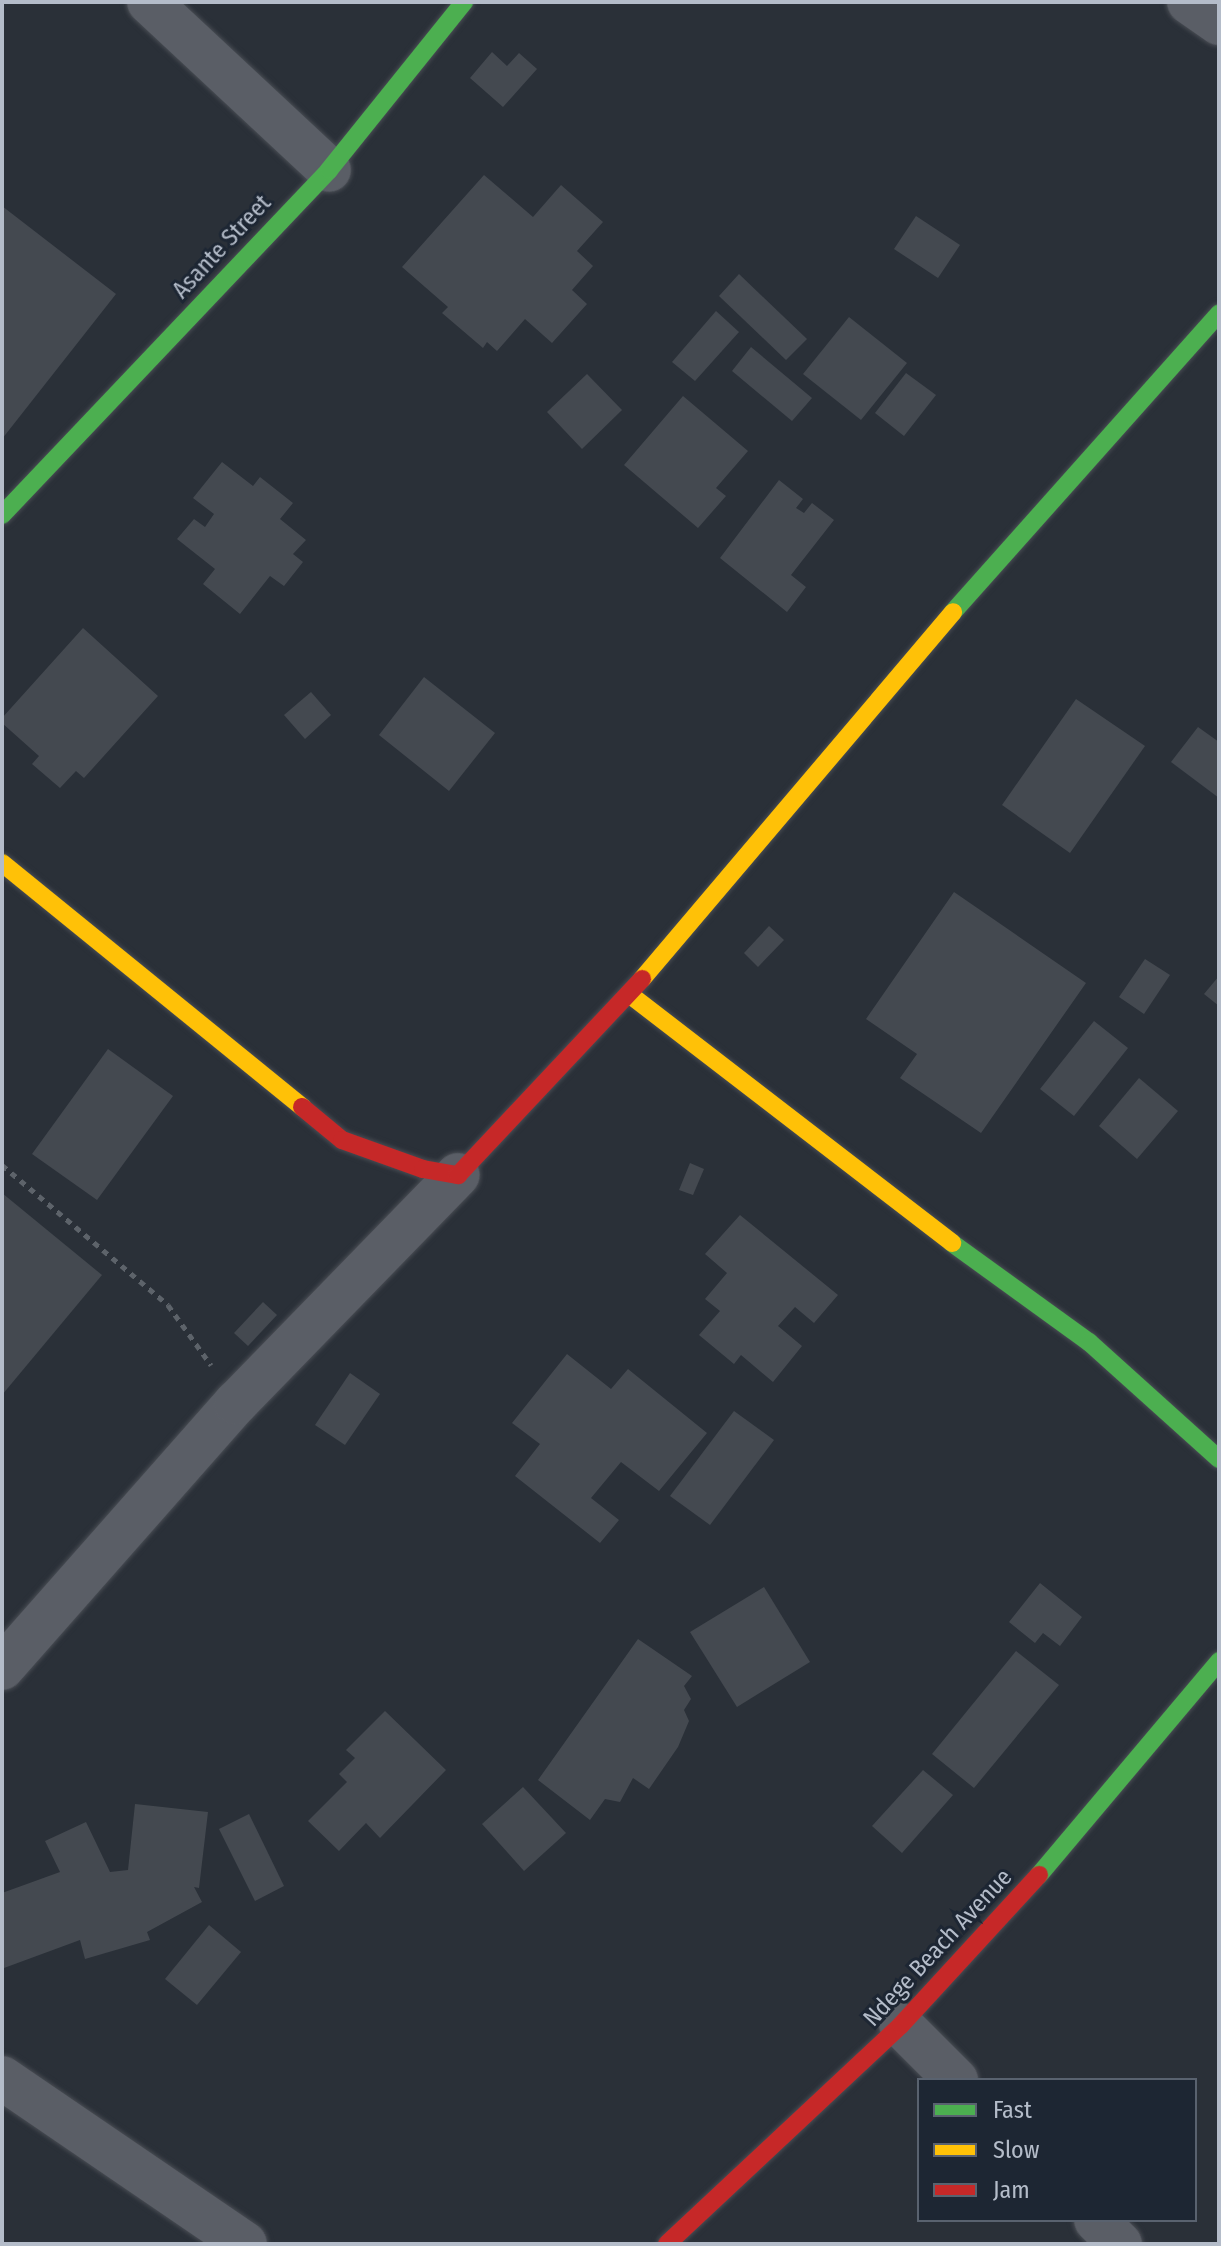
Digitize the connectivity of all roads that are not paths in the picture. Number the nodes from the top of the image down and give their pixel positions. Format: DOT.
graph roads {
  1 [pos="149,2"];
  2 [pos="464,2"];
  3 [pos="1189,2"];
  4 [pos="1219,23"];
  5 [pos="329,170"];
  6 [pos="1219,313"];
  7 [pos="2,515"];
  8 [pos="2,863"];
  9 [pos="629,994"];
  10 [pos="458,1175"];
  11 [pos="1219,1459"];
  12 [pos="1219,1661"];
  13 [pos="2,1668"];
  14 [pos="901,2025"];
  15 [pos="2,2078"];
  16 [pos="954,2078"];
  17 [pos="1098,2222"];
  18 [pos="245,2244"];
  19 [pos="667,2244"];
  20 [pos="1120,2244"];
  1 -- 5 [label="street"];
  2 -- 5 [label="street, Asante Street"];
  3 -- 4 [label="street"];
  5 -- 7 [label="street, Asante Street"];
  6 -- 9 [label="street"];
  8 -- 10 [label="street"];
  9 -- 10 [label="street"];
  9 -- 11 [label="street"];
  10 -- 13 [label="street"];
  12 -- 14 [label="street, Ndege Beach Avenue"];
  14 -- 16 [label="street"];
  14 -- 19 [label="street, Ndege Beach Avenue"];
  15 -- 18 [label="street"];
  17 -- 20 [label="street"];
}
